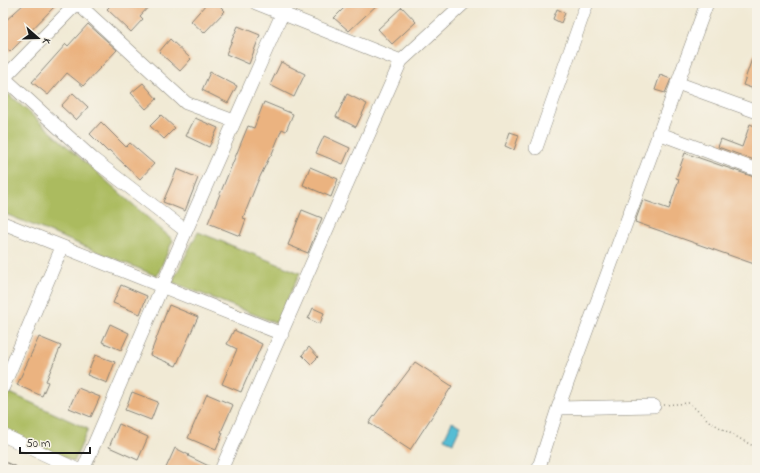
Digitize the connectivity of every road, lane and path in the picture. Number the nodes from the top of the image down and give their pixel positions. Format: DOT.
graph roads {
  1 [pos="77,3"];
  2 [pos="256,3"];
  3 [pos="464,3"];
  4 [pos="587,3"];
  5 [pos="707,3"];
  6 [pos="285,9"];
  7 [pos="401,61"];
  8 [pos="3,78"];
  9 [pos="677,83"];
  10 [pos="757,112"];
  11 [pos="234,121"];
  12 [pos="658,134"];
  13 [pos="536,148"];
  14 [pos="757,170"];
  15 [pos="3,223"];
  16 [pos="186,231"];
  17 [pos="62,247"];
  18 [pos="162,287"];
  19 [pos="282,334"];
  20 [pos="3,387"];
  21 [pos="654,406"];
  22 [pos="558,408"];
  23 [pos="3,435"];
  24 [pos="757,451"];
  25 [pos="78,470"];
  26 [pos="83,470"];
  27 [pos="222,470"];
  28 [pos="538,470"];
  1 -- 8 [label="street"];
  1 -- 11 [label="street"];
  2 -- 6 [label="street"];
  3 -- 7 [label="street"];
  4 -- 13 [label="street"];
  5 -- 9 [label="street"];
  6 -- 7 [label="street"];
  6 -- 11 [label="street"];
  7 -- 19 [label="street"];
  8 -- 16 [label="street"];
  9 -- 10 [label="street"];
  9 -- 12 [label="street"];
  11 -- 16 [label="street"];
  12 -- 14 [label="street"];
  12 -- 22 [label="street"];
  15 -- 17 [label="street"];
  16 -- 18 [label="street"];
  17 -- 18 [label="street"];
  17 -- 20 [label="street"];
  18 -- 19 [label="street"];
  18 -- 26 [label="street"];
  19 -- 27 [label="street"];
  21 -- 22 [label="street"];
  21 -- 24 [label="path"];
  22 -- 28 [label="street"];
  23 -- 25 [label="street"];
}
